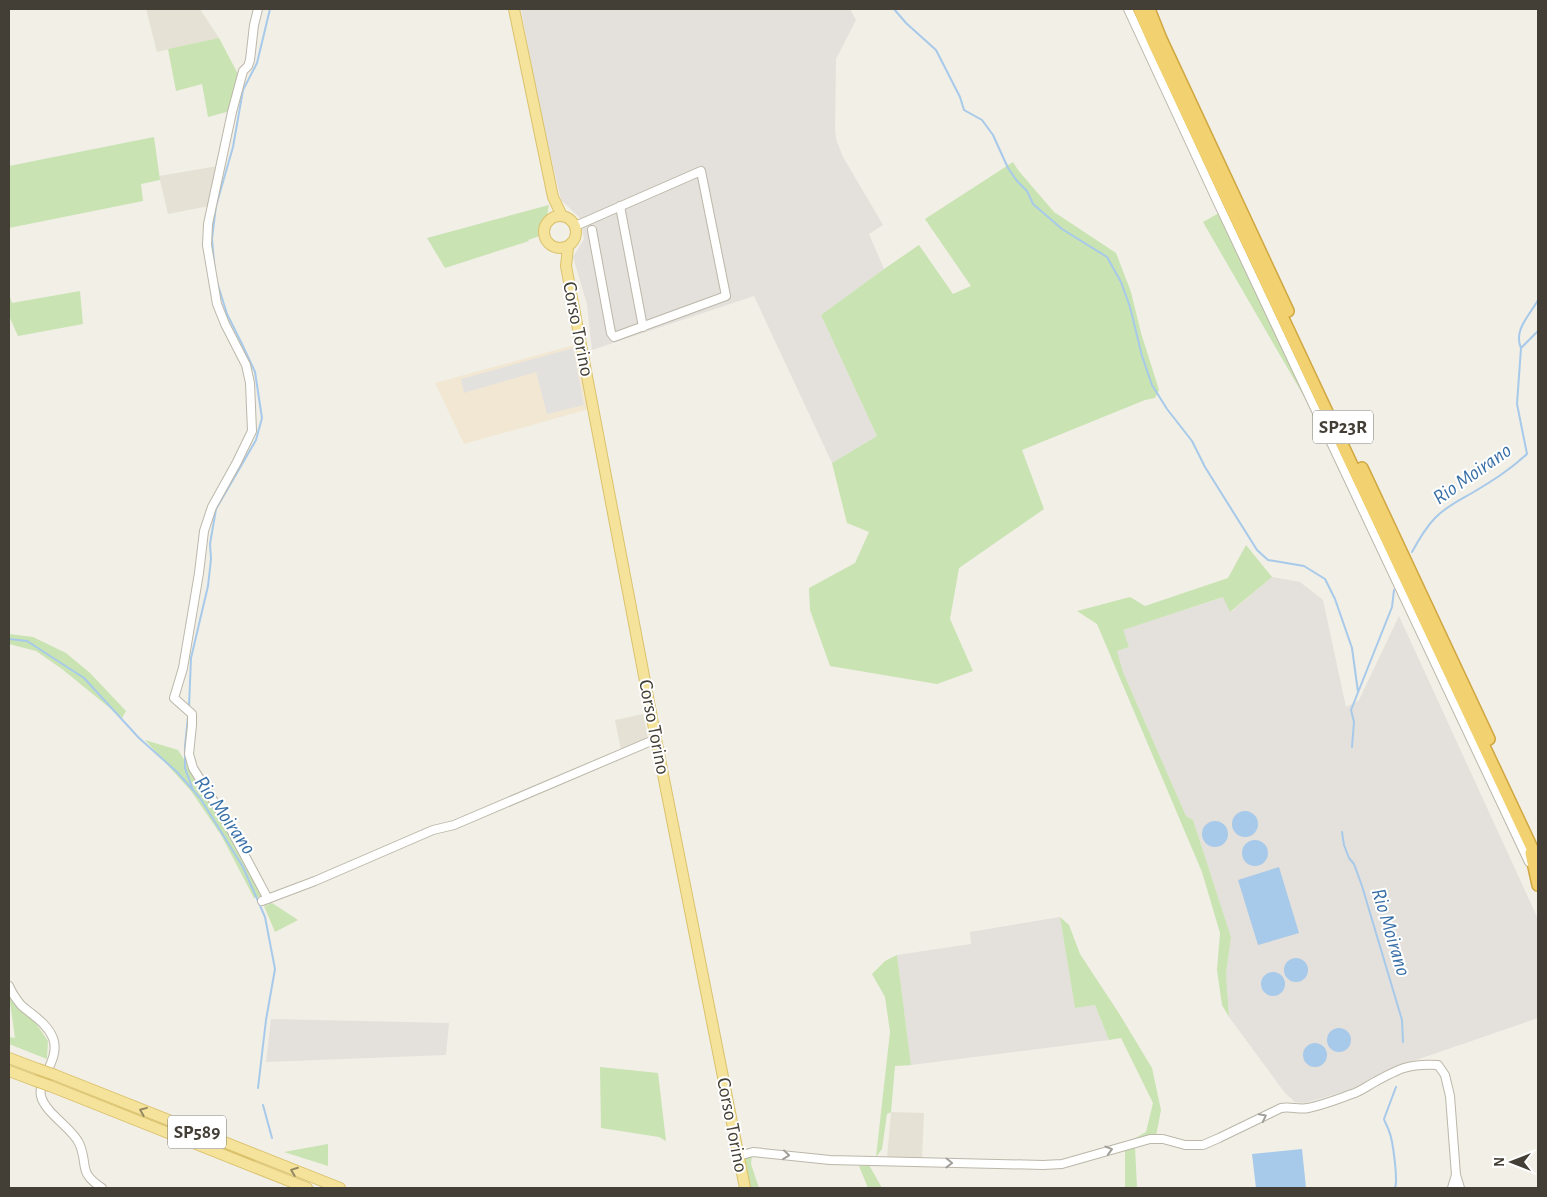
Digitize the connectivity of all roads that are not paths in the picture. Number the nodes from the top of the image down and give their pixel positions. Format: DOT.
graph roads {
  1 [pos="258,9"];
  2 [pos="514,9"];
  3 [pos="1128,9"];
  4 [pos="1139,9"];
  5 [pos="1149,9"];
  6 [pos="620,206"];
  7 [pos="557,217"];
  8 [pos="575,225"];
  9 [pos="592,230"];
  10 [pos="568,247"];
  11 [pos="556,248"];
  12 [pos="566,266"];
  13 [pos="643,327"];
  14 [pos="656,738"];
  15 [pos="1533,842"];
  16 [pos="1538,861"];
  17 [pos="1538,883"];
  18 [pos="9,986"];
  19 [pos="9,1058"];
  20 [pos="9,1071"];
  21 [pos="738,1156"];
  22 [pos="1456,1175"];
  23 [pos="102,1188"];
  24 [pos="307,1188"];
  25 [pos="340,1188"];
  26 [pos="745,1188"];
  27 [pos="1452,1188"];
  28 [pos="1460,1188"];
  1 -- 14 [label="street"];
  2 -- 7 [label="main road"];
  3 -- 17 [label="street"];
  4 -- 15 [label="highway, SP23R"];
  5 -- 15 [label="highway, SP23R"];
  6 -- 8 [label="street"];
  6 -- 13 [label="street"];
  6 -- 13 [label="street"];
  7 -- 8 [label="main road"];
  7 -- 11 [label="main road"];
  8 -- 10 [label="main road"];
  9 -- 13 [label="street"];
  10 -- 11 [label="main road"];
  10 -- 12 [label="main road"];
  11 -- 12 [label="main road"];
  12 -- 14 [label="main road, Corso Torino"];
  14 -- 21 [label="main road, Corso Torino"];
  15 -- 16 [label="highway, SP23R"];
  15 -- 17 [label="highway"];
  18 -- 23 [label="street"];
  25 -- 19 [label="main road, SP589, one-way, bridge"];
  20 -- 24 [label="main road, SP589, bridge"];
  21 -- 22 [label="street, one-way"];
  21 -- 26 [label="main road, Corso Torino"];
  22 -- 27 [label="street"];
  22 -- 28 [label="street"];
}
